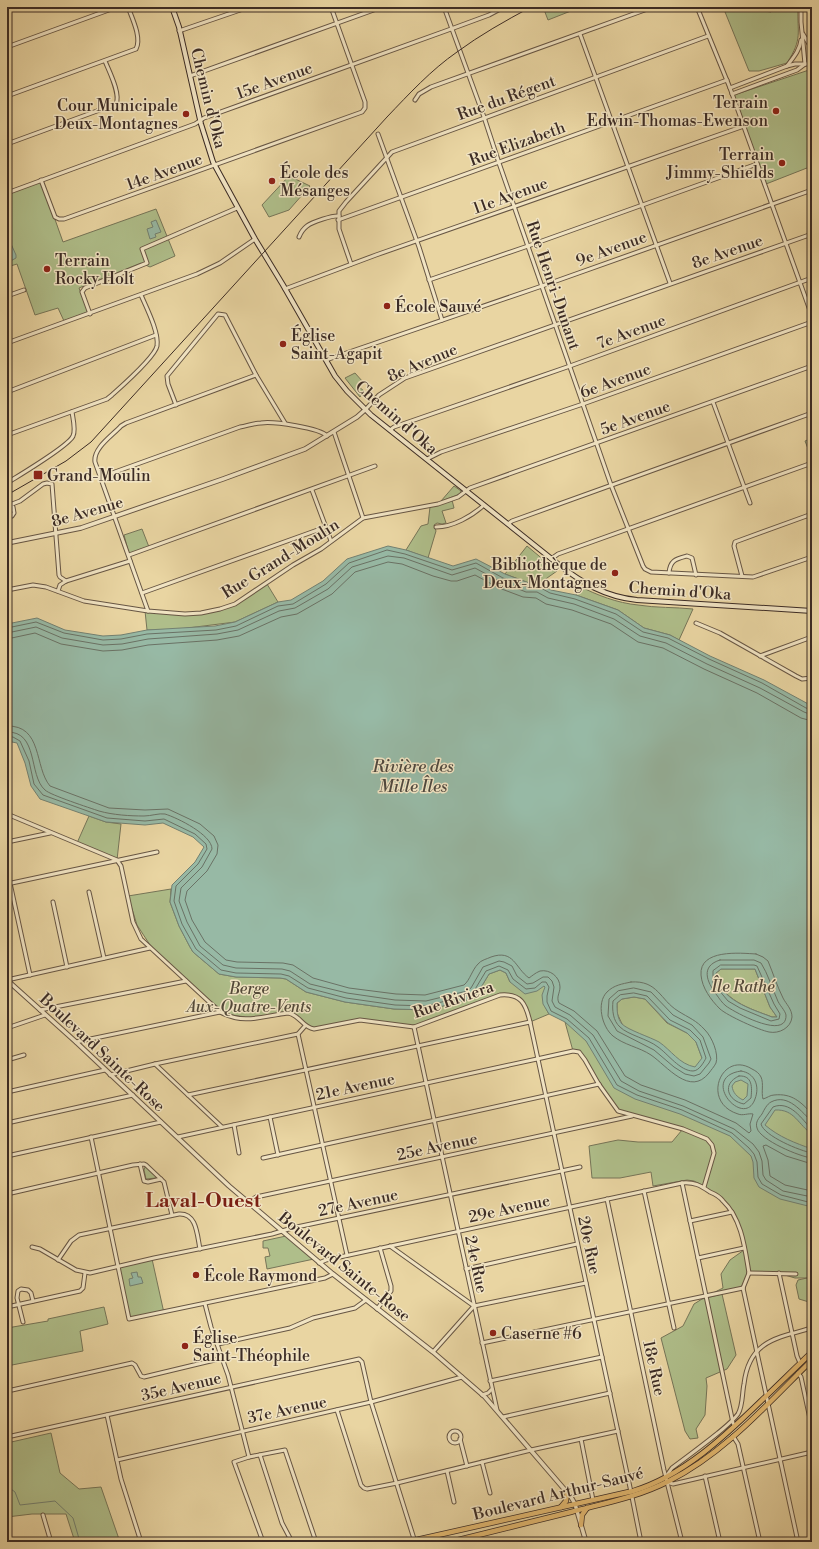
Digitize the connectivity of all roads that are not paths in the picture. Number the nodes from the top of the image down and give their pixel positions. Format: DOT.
graph roads {
  1 [pos="117,7"];
  2 [pos="128,7"];
  3 [pos="172,7"];
  4 [pos="249,7"];
  5 [pos="331,7"];
  6 [pos="382,7"];
  7 [pos="444,7"];
  8 [pos="504,7"];
  9 [pos="653,7"];
  10 [pos="697,7"];
  11 [pos="801,7"];
  12 [pos="111,8"];
  13 [pos="337,23"];
  14 [pos="451,29"];
  15 [pos="179,31"];
  16 [pos="802,32"];
  17 [pos="580,34"];
  18 [pos="708,36"];
  19 [pos="7,47"];
  20 [pos="812,49"];
  21 [pos="105,61"];
  22 [pos="805,64"];
  23 [pos="812,64"];
  24 [pos="352,66"];
  25 [pos="787,66"];
  26 [pos="467,74"];
  27 [pos="190,76"];
  28 [pos="595,78"];
  29 [pos="727,80"];
  30 [pos="730,88"];
  31 [pos="732,94"];
  32 [pos="7,96"];
  33 [pos="415,100"];
  34 [pos="484,117"];
  35 [pos="200,120"];
  36 [pos="611,122"];
  37 [pos="744,126"];
  38 [pos="378,134"];
  39 [pos="7,144"];
  40 [pos="386,158"];
  41 [pos="498,163"];
  42 [pos="757,164"];
  43 [pos="215,165"];
  44 [pos="628,167"];
  45 [pos="41,180"];
  46 [pos="812,190"];
  47 [pos="7,193"];
  48 [pos="401,198"];
  49 [pos="771,204"];
  50 [pos="641,205"];
  51 [pos="515,206"];
  52 [pos="237,208"];
  53 [pos="338,218"];
  54 [pos="812,234"];
  55 [pos="299,237"];
  56 [pos="255,239"];
  57 [pos="416,242"];
  58 [pos="785,243"];
  59 [pos="656,245"];
  60 [pos="528,246"];
  61 [pos="351,264"];
  62 [pos="812,278"];
  63 [pos="429,280"];
  64 [pos="800,282"];
  65 [pos="670,283"];
  66 [pos="542,286"];
  67 [pos="285,289"];
  68 [pos="24,290"];
  69 [pos="141,295"];
  70 [pos="7,296"];
  71 [pos="90,314"];
  72 [pos="812,316"];
  73 [pos="442,320"];
  74 [pos="812,322"];
  75 [pos="555,324"];
  76 [pos="156,335"];
  77 [pos="7,343"];
  78 [pos="326,360"];
  79 [pos="570,366"];
  80 [pos="812,366"];
  81 [pos="256,375"];
  82 [pos="7,392"];
  83 [pos="713,402"];
  84 [pos="583,404"];
  85 [pos="176,405"];
  86 [pos="366,409"];
  87 [pos="72,412"];
  88 [pos="812,413"];
  89 [pos="285,423"];
  90 [pos="390,430"];
  91 [pos="334,432"];
  92 [pos="7,435"];
  93 [pos="327,436"];
  94 [pos="597,444"];
  95 [pos="728,444"];
  96 [pos="427,459"];
  97 [pos="812,464"];
  98 [pos="375,466"];
  99 [pos="349,476"];
  100 [pos="101,477"];
  101 [pos="7,483"];
  102 [pos="611,484"];
  103 [pos="744,488"];
  104 [pos="312,490"];
  105 [pos="466,491"];
  106 [pos="20,501"];
  107 [pos="750,503"];
  108 [pos="484,505"];
  109 [pos="7,506"];
  110 [pos="14,511"];
  111 [pos="812,514"];
  112 [pos="115,516"];
  113 [pos="7,517"];
  114 [pos="363,518"];
  115 [pos="508,524"];
  116 [pos="436,526"];
  117 [pos="326,527"];
  118 [pos="629,528"];
  119 [pos="56,533"];
  120 [pos="332,542"];
  121 [pos="7,543"];
  122 [pos="129,555"];
  123 [pos="812,557"];
  124 [pos="551,559"];
  125 [pos="130,561"];
  126 [pos="669,573"];
  127 [pos="696,575"];
  128 [pos="742,576"];
  129 [pos="66,581"];
  130 [pos="7,590"];
  131 [pos="58,591"];
  132 [pos="142,593"];
  133 [pos="148,611"];
  134 [pos="812,611"];
  135 [pos="696,623"];
  136 [pos="809,638"];
  137 [pos="760,656"];
  138 [pos="812,678"];
  139 [pos="7,814"];
  140 [pos="52,833"];
  141 [pos="7,842"];
  142 [pos="157,852"];
  143 [pos="117,860"];
  144 [pos="8,883"];
  145 [pos="89,892"];
  146 [pos="53,902"];
  147 [pos="150,948"];
  148 [pos="104,958"];
  149 [pos="67,967"];
  150 [pos="30,975"];
  151 [pos="7,980"];
  152 [pos="186,980"];
  153 [pos="524,1003"];
  154 [pos="40,1010"];
  155 [pos="220,1012"];
  156 [pos="45,1015"];
  157 [pos="530,1022"];
  158 [pos="305,1026"];
  159 [pos="414,1027"];
  160 [pos="7,1028"];
  161 [pos="298,1034"];
  162 [pos="76,1042"];
  163 [pos="418,1046"];
  164 [pos="24,1056"];
  165 [pos="537,1059"];
  166 [pos="7,1060"];
  167 [pos="155,1064"];
  168 [pos="105,1070"];
  169 [pos="306,1070"];
  170 [pos="110,1075"];
  171 [pos="426,1083"];
  172 [pos="599,1084"];
  173 [pos="7,1092"];
  174 [pos="133,1095"];
  175 [pos="188,1095"];
  176 [pos="546,1096"];
  177 [pos="314,1107"];
  178 [pos="633,1116"];
  179 [pos="270,1117"];
  180 [pos="434,1120"];
  181 [pos="161,1122"];
  182 [pos="7,1123"];
  183 [pos="234,1125"];
  184 [pos="222,1128"];
  185 [pos="553,1133"];
  186 [pos="91,1137"];
  187 [pos="178,1137"];
  188 [pos="323,1145"];
  189 [pos="239,1153"];
  190 [pos="278,1155"];
  191 [pos="7,1156"];
  192 [pos="442,1157"];
  193 [pos="263,1158"];
  194 [pos="140,1164"];
  195 [pos="580,1167"];
  196 [pos="562,1171"];
  197 [pos="98,1173"];
  198 [pos="161,1179"];
  199 [pos="331,1182"];
  200 [pos="682,1183"];
  201 [pos="704,1187"];
  202 [pos="644,1191"];
  203 [pos="7,1194"];
  204 [pos="450,1194"];
  205 [pos="607,1199"];
  206 [pos="248,1202"];
  207 [pos="569,1207"];
  208 [pos="732,1212"];
  209 [pos="172,1215"];
  210 [pos="339,1218"];
  211 [pos="690,1221"];
  212 [pos="110,1229"];
  213 [pos="458,1231"];
  214 [pos="282,1232"];
  215 [pos="577,1244"];
  216 [pos="390,1246"];
  217 [pos="32,1247"];
  218 [pos="200,1248"];
  219 [pos="380,1248"];
  220 [pos="744,1248"];
  221 [pos="347,1255"];
  222 [pos="698,1258"];
  223 [pos="58,1260"];
  224 [pos="319,1263"];
  225 [pos="118,1266"];
  226 [pos="466,1269"];
  227 [pos="85,1273"];
  228 [pos="749,1273"];
  229 [pos="778,1273"];
  230 [pos="333,1274"];
  231 [pos="796,1274"];
  232 [pos="586,1283"];
  233 [pos="743,1288"];
  234 [pos="706,1296"];
  235 [pos="366,1300"];
  236 [pos="33,1301"];
  237 [pos="19,1304"];
  238 [pos="205,1304"];
  239 [pos="668,1304"];
  240 [pos="474,1306"];
  241 [pos="7,1307"];
  242 [pos="377,1309"];
  243 [pos="631,1312"];
  244 [pos="594,1319"];
  245 [pos="23,1322"];
  246 [pos="674,1328"];
  247 [pos="812,1328"];
  248 [pos="792,1333"];
  249 [pos="482,1343"];
  250 [pos="218,1344"];
  251 [pos="756,1351"];
  252 [pos="433,1352"];
  253 [pos="812,1352"];
  254 [pos="602,1357"];
  255 [pos="223,1358"];
  256 [pos="812,1360"];
  257 [pos="800,1364"];
  258 [pos="798,1373"];
  259 [pos="462,1377"];
  260 [pos="490,1381"];
  261 [pos="231,1387"];
  262 [pos="492,1389"];
  263 [pos="12,1390"];
  264 [pos="610,1393"];
  265 [pos="482,1395"];
  266 [pos="766,1397"];
  267 [pos="371,1402"];
  268 [pos="767,1403"];
  269 [pos="337,1410"];
  270 [pos="498,1411"];
  271 [pos="107,1415"];
  272 [pos="503,1417"];
  273 [pos="733,1420"];
  274 [pos="735,1426"];
  275 [pos="812,1428"];
  276 [pos="242,1431"];
  277 [pos="618,1431"];
  278 [pos="733,1436"];
  279 [pos="7,1437"];
  280 [pos="460,1440"];
  281 [pos="581,1440"];
  282 [pos="531,1450"];
  283 [pos="812,1452"];
  284 [pos="260,1455"];
  285 [pos="249,1457"];
  286 [pos="117,1460"];
  287 [pos="779,1460"];
  288 [pos="482,1462"];
  289 [pos="467,1466"];
  290 [pos="743,1468"];
  291 [pos="447,1471"];
  292 [pos="705,1476"];
  293 [pos="666,1477"];
  294 [pos="668,1482"];
  295 [pos="397,1483"];
  296 [pos="567,1492"];
  297 [pos="490,1493"];
  298 [pos="631,1494"];
  299 [pos="594,1500"];
  300 [pos="454,1502"];
  301 [pos="575,1504"];
  302 [pos="561,1507"];
  303 [pos="587,1508"];
  304 [pos="576,1510"];
  305 [pos="43,1515"];
  306 [pos="581,1525"];
  307 [pos="7,1533"];
  308 [pos="415,1541"];
  309 [pos="9,1542"];
  310 [pos="51,1542"];
  311 [pos="141,1542"];
  312 [pos="263,1542"];
  313 [pos="292,1542"];
  314 [pos="316,1542"];
  315 [pos="407,1542"];
  316 [pos="450,1542"];
  317 [pos="586,1542"];
  318 [pos="641,1542"];
  319 [pos="682,1542"];
  320 [pos="720,1542"];
  321 [pos="760,1542"];
  322 [pos="798,1542"];
  1 -- 12 [label="street"];
  2 -- 21 [label="street"];
  3 -- 15 [label="main road, Chemin d'Oka"];
  4 -- 15 [label="street"];
  5 -- 13 [label="street"];
  6 -- 13 [label="street"];
  7 -- 14 [label="street, Rue Henri-Dunant"];
  8 -- 14 [label="street, 15e Avenue"];
  9 -- 17 [label="street"];
  10 -- 18 [label="street"];
  11 -- 16 [label="street"];
  12 -- 19 [label="street"];
  13 -- 24 [label="street"];
  13 -- 27 [label="street"];
  14 -- 24 [label="street, 15e Avenue"];
  14 -- 26 [label="street, Rue Henri-Dunant"];
  15 -- 27 [label="main road, Chemin d'Oka"];
  16 -- 20 [label="street"];
  16 -- 22 [label="street"];
  16 -- 25 [label="street"];
  17 -- 26 [label="street"];
  17 -- 28 [label="street"];
  18 -- 28 [label="street, Rue du Régent"];
  18 -- 29 [label="street"];
  21 -- 32 [label="street"];
  21 -- 39 [label="street"];
  22 -- 23 [label="street"];
  22 -- 25 [label="street"];
  22 -- 31 [label="street"];
  24 -- 35 [label="street, 15e Avenue"];
  24 -- 43 [label="street, 14e Avenue"];
  25 -- 30 [label="street"];
  26 -- 33 [label="street"];
  26 -- 34 [label="street, Rue Henri-Dunant"];
  27 -- 35 [label="main road, Chemin d'Oka"];
  28 -- 34 [label="street, Rue du Régent"];
  28 -- 36 [label="street"];
  29 -- 30 [label="street"];
  29 -- 36 [label="street, Rue Elizabeth"];
  30 -- 31 [label="street"];
  31 -- 37 [label="street"];
  34 -- 40 [label="street, Rue du Régent"];
  34 -- 41 [label="street, Rue Henri-Dunant"];
  35 -- 43 [label="main road, Chemin d'Oka"];
  35 -- 45 [label="street, 15e Avenue"];
  36 -- 41 [label="street, Rue Elizabeth"];
  36 -- 44 [label="street"];
  37 -- 42 [label="street"];
  37 -- 44 [label="street, 11e Avenue"];
  38 -- 40 [label="street"];
  40 -- 48 [label="street"];
  40 -- 53 [label="street, Rue du Régent"];
  41 -- 48 [label="street, Rue Elizabeth"];
  41 -- 51 [label="street, Rue Henri-Dunant"];
  42 -- 49 [label="street"];
  42 -- 50 [label="street"];
  43 -- 45 [label="street, 14e Avenue"];
  43 -- 52 [label="main road, Chemin d'Oka"];
  44 -- 50 [label="street"];
  44 -- 51 [label="street, 11e Avenue"];
  45 -- 47 [label="street, 15e Avenue"];
  46 -- 49 [label="street, 9e Avenue"];
  48 -- 53 [label="street, Rue Elizabeth"];
  48 -- 57 [label="street"];
  49 -- 58 [label="street"];
  49 -- 59 [label="street, 9e Avenue"];
  50 -- 59 [label="street"];
  50 -- 60 [label="street"];
  51 -- 57 [label="street, 11e Avenue"];
  51 -- 60 [label="street, Rue Henri-Dunant"];
  52 -- 56 [label="main road, Chemin d'Oka"];
  52 -- 71 [label="street"];
  53 -- 55 [label="street"];
  53 -- 61 [label="street"];
  54 -- 58 [label="street, 8e Avenue"];
  56 -- 67 [label="main road, Chemin d'Oka"];
  56 -- 69 [label="street"];
  57 -- 61 [label="street, 11e Avenue"];
  57 -- 63 [label="street"];
  58 -- 64 [label="street"];
  58 -- 65 [label="street, 8e Avenue"];
  59 -- 65 [label="street"];
  59 -- 66 [label="street, 9e Avenue"];
  60 -- 63 [label="street"];
  60 -- 66 [label="street, Rue Henri-Dunant"];
  61 -- 67 [label="street, 11e Avenue"];
  62 -- 64 [label="street, 7e Avenue"];
  63 -- 73 [label="street"];
  64 -- 72 [label="street"];
  64 -- 79 [label="street, 7e Avenue"];
  65 -- 75 [label="street, 8e Avenue"];
  66 -- 73 [label="street, 9e Avenue"];
  66 -- 75 [label="street, Rue Henri-Dunant"];
  67 -- 78 [label="main road, Chemin d'Oka"];
  68 -- 70 [label="street"];
  69 -- 71 [label="street"];
  69 -- 76 [label="street"];
  71 -- 77 [label="street"];
  73 -- 78 [label="street, 9e Avenue"];
  74 -- 84 [label="street, 6e Avenue"];
  75 -- 79 [label="street, Rue Henri-Dunant"];
  75 -- 86 [label="street, 8e Avenue"];
  76 -- 82 [label="street"];
  76 -- 87 [label="street"];
  78 -- 86 [label="main road, Chemin d'Oka"];
  79 -- 84 [label="street, Rue Henri-Dunant"];
  79 -- 90 [label="street, 7e Avenue"];
  80 -- 83 [label="street, 5e Avenue"];
  81 -- 85 [label="street"];
  81 -- 85 [label="street"];
  81 -- 89 [label="street"];
  83 -- 94 [label="street, 5e Avenue"];
  83 -- 95 [label="street"];
  84 -- 94 [label="street, Rue Henri-Dunant"];
  84 -- 96 [label="street, 6e Avenue"];
  85 -- 100 [label="street"];
  86 -- 90 [label="main road, Chemin d'Oka"];
  86 -- 91 [label="street, 8e Avenue"];
  87 -- 92 [label="street"];
  87 -- 101 [label="street"];
  88 -- 95 [label="street"];
  89 -- 93 [label="street"];
  89 -- 100 [label="street"];
  90 -- 96 [label="main road, Chemin d'Oka"];
  91 -- 93 [label="street, 8e Avenue"];
  91 -- 99 [label="street"];
  93 -- 112 [label="street, 8e Avenue"];
  94 -- 102 [label="street, Rue Henri-Dunant"];
  94 -- 105 [label="street, 5e Avenue"];
  95 -- 102 [label="street"];
  95 -- 103 [label="street"];
  96 -- 105 [label="main road, Chemin d'Oka"];
  97 -- 103 [label="street"];
  98 -- 99 [label="street"];
  99 -- 104 [label="street"];
  99 -- 114 [label="street"];
  100 -- 112 [label="street"];
  102 -- 115 [label="street"];
  102 -- 118 [label="street, Rue Henri-Dunant"];
  103 -- 107 [label="street"];
  103 -- 118 [label="street"];
  104 -- 117 [label="street"];
  104 -- 122 [label="street"];
  105 -- 108 [label="main road, Chemin d'Oka"];
  105 -- 114 [label="street, Rue Grand-Moulin"];
  106 -- 109 [label="street"];
  106 -- 110 [label="street"];
  106 -- 119 [label="street"];
  108 -- 115 [label="main road, Chemin d'Oka"];
  108 -- 116 [label="street"];
  109 -- 110 [label="street"];
  110 -- 113 [label="street"];
  111 -- 128 [label="street"];
  112 -- 119 [label="street, 8e Avenue"];
  112 -- 122 [label="street"];
  114 -- 120 [label="street, Rue Grand-Moulin"];
  115 -- 124 [label="main road, Chemin d'Oka"];
  117 -- 120 [label="street"];
  117 -- 132 [label="street"];
  118 -- 124 [label="street"];
  118 -- 126 [label="street, Rue Henri-Dunant"];
  119 -- 121 [label="street, 8e Avenue"];
  119 -- 129 [label="street"];
  120 -- 133 [label="street, Rue Grand-Moulin"];
  122 -- 125 [label="street"];
  123 -- 128 [label="street"];
  124 -- 134 [label="main road, Chemin d'Oka"];
  125 -- 129 [label="street"];
  125 -- 132 [label="street"];
  126 -- 127 [label="street"];
  126 -- 127 [label="street"];
  127 -- 128 [label="street"];
  129 -- 131 [label="street"];
  130 -- 131 [label="street, Rue Grand-Moulin"];
  131 -- 133 [label="street, Rue Grand-Moulin"];
  132 -- 133 [label="street"];
  135 -- 137 [label="street"];
  136 -- 137 [label="street"];
  137 -- 138 [label="street"];
  139 -- 140 [label="street"];
  140 -- 141 [label="street"];
  140 -- 143 [label="street"];
  142 -- 143 [label="street"];
  143 -- 144 [label="street"];
  143 -- 147 [label="street"];
  144 -- 150 [label="street"];
  145 -- 148 [label="street"];
  146 -- 149 [label="street"];
  147 -- 148 [label="street"];
  147 -- 152 [label="street"];
  148 -- 149 [label="street"];
  149 -- 150 [label="street"];
  150 -- 151 [label="street"];
  151 -- 154 [label="street, Boulevard Sainte-Rose"];
  152 -- 154 [label="street"];
  152 -- 155 [label="street"];
  153 -- 157 [label="street, 20e Rue"];
  153 -- 159 [label="street, Rue Riviera"];
  154 -- 156 [label="street, Boulevard Sainte-Rose"];
  155 -- 158 [label="street"];
  155 -- 162 [label="street"];
  156 -- 160 [label="street"];
  156 -- 162 [label="street, Boulevard Sainte-Rose"];
  157 -- 163 [label="street"];
  157 -- 165 [label="street, 20e Rue"];
  158 -- 159 [label="street, Rue Riviera"];
  158 -- 161 [label="street"];
  159 -- 163 [label="street, 24e Rue"];
  161 -- 167 [label="street"];
  161 -- 169 [label="street"];
  162 -- 168 [label="street, Boulevard Sainte-Rose"];
  163 -- 169 [label="street"];
  163 -- 171 [label="street, 24e Rue"];
  164 -- 166 [label="street"];
  165 -- 171 [label="street, 21e Avenue"];
  165 -- 172 [label="street"];
  165 -- 176 [label="street, 20e Rue"];
  167 -- 170 [label="street"];
  167 -- 175 [label="street"];
  168 -- 170 [label="street, Boulevard Sainte-Rose"];
  168 -- 173 [label="street"];
  169 -- 175 [label="street"];
  169 -- 177 [label="street"];
  170 -- 174 [label="street, Boulevard Sainte-Rose"];
  171 -- 177 [label="street, 21e Avenue"];
  171 -- 180 [label="street, 24e Rue"];
  172 -- 176 [label="street"];
  172 -- 178 [label="street"];
  174 -- 181 [label="street, Boulevard Sainte-Rose"];
  174 -- 182 [label="street"];
  175 -- 184 [label="street"];
  176 -- 180 [label="street"];
  176 -- 185 [label="street, 20e Rue"];
  177 -- 179 [label="street, 21e Avenue"];
  177 -- 188 [label="street"];
  178 -- 185 [label="street, 25e Avenue"];
  178 -- 201 [label="street"];
  179 -- 183 [label="street, 21e Avenue"];
  179 -- 190 [label="street"];
  180 -- 188 [label="street"];
  180 -- 192 [label="street, 24e Rue"];
  181 -- 186 [label="street"];
  181 -- 187 [label="street, Boulevard Sainte-Rose"];
  183 -- 184 [label="street, 21e Avenue"];
  183 -- 189 [label="street"];
  184 -- 187 [label="street, 21e Avenue"];
  185 -- 192 [label="street, 25e Avenue"];
  185 -- 196 [label="street, 20e Rue"];
  186 -- 191 [label="street"];
  186 -- 197 [label="street"];
  187 -- 206 [label="street, Boulevard Sainte-Rose"];
  188 -- 190 [label="street"];
  188 -- 199 [label="street"];
  190 -- 193 [label="street"];
  192 -- 199 [label="street, 25e Avenue"];
  192 -- 204 [label="street, 24e Rue"];
  194 -- 197 [label="street"];
  194 -- 198 [label="street"];
  194 -- 198 [label="street"];
  195 -- 196 [label="street, 27e Avenue"];
  196 -- 204 [label="street, 27e Avenue"];
  196 -- 207 [label="street, 20e Rue"];
  197 -- 203 [label="street"];
  197 -- 212 [label="street"];
  198 -- 209 [label="street"];
  199 -- 206 [label="street, 25e Avenue"];
  199 -- 210 [label="street"];
  200 -- 201 [label="street, 29e Avenue"];
  200 -- 202 [label="street, 29e Avenue"];
  200 -- 211 [label="street"];
  201 -- 208 [label="street"];
  202 -- 205 [label="street, 29e Avenue"];
  202 -- 239 [label="street"];
  204 -- 210 [label="street, 27e Avenue"];
  204 -- 213 [label="street, 24e Rue"];
  205 -- 207 [label="street, 29e Avenue"];
  205 -- 243 [label="street, 18e Rue"];
  206 -- 214 [label="street, Boulevard Sainte-Rose"];
  207 -- 213 [label="street, 29e Avenue"];
  207 -- 215 [label="street, 20e Rue"];
  208 -- 211 [label="street"];
  208 -- 220 [label="street"];
  209 -- 212 [label="street"];
  209 -- 218 [label="street"];
  210 -- 214 [label="street, 27e Avenue"];
  210 -- 221 [label="street"];
  211 -- 222 [label="street"];
  212 -- 223 [label="street"];
  212 -- 225 [label="street"];
  213 -- 216 [label="street, 29e Avenue"];
  213 -- 226 [label="street, 24e Rue"];
  214 -- 218 [label="street, 27e Avenue"];
  214 -- 224 [label="street, Boulevard Sainte-Rose"];
  215 -- 226 [label="street"];
  215 -- 232 [label="street, 20e Rue"];
  216 -- 219 [label="street, 29e Avenue"];
  216 -- 240 [label="street"];
  217 -- 223 [label="street"];
  218 -- 225 [label="street, 27e Avenue"];
  219 -- 221 [label="street, 29e Avenue"];
  219 -- 242 [label="street"];
  220 -- 222 [label="street"];
  220 -- 228 [label="street"];
  221 -- 224 [label="street, 29e Avenue"];
  222 -- 234 [label="street"];
  223 -- 227 [label="street"];
  224 -- 230 [label="street, Boulevard Sainte-Rose"];
  225 -- 227 [label="street, 27e Avenue"];
  225 -- 238 [label="street"];
  226 -- 240 [label="street, 24e Rue"];
  227 -- 236 [label="street"];
  228 -- 229 [label="street"];
  228 -- 233 [label="street"];
  229 -- 231 [label="street"];
  229 -- 248 [label="street"];
  230 -- 235 [label="street, Boulevard Sainte-Rose"];
  230 -- 238 [label="street"];
  232 -- 240 [label="street"];
  232 -- 244 [label="street, 20e Rue"];
  233 -- 234 [label="street"];
  233 -- 251 [label="street"];
  234 -- 239 [label="street"];
  234 -- 273 [label="street"];
  235 -- 242 [label="street, Boulevard Sainte-Rose"];
  235 -- 250 [label="street"];
  236 -- 237 [label="street"];
  236 -- 237 [label="street"];
  237 -- 241 [label="street"];
  237 -- 245 [label="street"];
  238 -- 250 [label="street"];
  239 -- 243 [label="street"];
  239 -- 246 [label="street"];
  240 -- 249 [label="street, 24e Rue"];
  240 -- 252 [label="street"];
  242 -- 252 [label="street, Boulevard Sainte-Rose"];
  243 -- 244 [label="street"];
  243 -- 293 [label="street, 18e Rue"];
  244 -- 249 [label="street"];
  244 -- 254 [label="street, 20e Rue"];
  247 -- 248 [label="street"];
  248 -- 251 [label="street"];
  248 -- 257 [label="street"];
  249 -- 260 [label="street, 24e Rue"];
  250 -- 255 [label="street"];
  251 -- 266 [label="street"];
  251 -- 273 [label="street"];
  252 -- 259 [label="street, Boulevard Sainte-Rose"];
  253 -- 257 [label="main road, Boulevard Arthur-Sauvé"];
  254 -- 260 [label="street"];
  254 -- 264 [label="street, 20e Rue"];
  255 -- 261 [label="street"];
  255 -- 263 [label="street"];
  256 -- 258 [label="main road, Boulevard Arthur-Sauvé"];
  257 -- 266 [label="main road, Boulevard Arthur-Sauvé"];
  258 -- 268 [label="main road, Boulevard Arthur-Sauvé"];
  258 -- 275 [label="street"];
  259 -- 265 [label="street, Boulevard Sainte-Rose"];
  259 -- 267 [label="street, 37e Avenue"];
  260 -- 262 [label="street, 24e Rue"];
  261 -- 267 [label="street, 35e Avenue"];
  261 -- 271 [label="street, 35e Avenue"];
  261 -- 276 [label="street"];
  262 -- 265 [label="street"];
  262 -- 270 [label="street, 24e Rue"];
  264 -- 272 [label="street"];
  264 -- 277 [label="street, 20e Rue"];
  265 -- 270 [label="street, Boulevard Sainte-Rose"];
  266 -- 268 [label="street"];
  266 -- 274 [label="main road, Boulevard Arthur-Sauvé"];
  267 -- 269 [label="street, 37e Avenue"];
  267 -- 295 [label="street"];
  268 -- 278 [label="main road, Boulevard Arthur-Sauvé"];
  268 -- 287 [label="street"];
  269 -- 276 [label="street, 37e Avenue"];
  269 -- 295 [label="street"];
  270 -- 272 [label="street, Boulevard Sainte-Rose"];
  271 -- 279 [label="street, 35e Avenue"];
  271 -- 286 [label="street"];
  272 -- 282 [label="street, Boulevard Sainte-Rose"];
  273 -- 274 [label="street"];
  273 -- 293 [label="street"];
  274 -- 293 [label="main road, Boulevard Arthur-Sauvé"];
  276 -- 285 [label="street"];
  276 -- 286 [label="street, 37e Avenue"];
  277 -- 281 [label="street"];
  277 -- 298 [label="street, 20e Rue"];
  278 -- 290 [label="street"];
  278 -- 294 [label="main road, Boulevard Arthur-Sauvé"];
  280 -- 280 [label="street"];
  280 -- 289 [label="street"];
  281 -- 282 [label="street"];
  281 -- 299 [label="street"];
  282 -- 288 [label="street"];
  282 -- 296 [label="street, Boulevard Sainte-Rose"];
  283 -- 287 [label="street"];
  284 -- 285 [label="street"];
  284 -- 313 [label="street"];
  284 -- 314 [label="street"];
  285 -- 312 [label="street"];
  286 -- 311 [label="street"];
  287 -- 290 [label="street"];
  287 -- 322 [label="street"];
  288 -- 289 [label="street"];
  288 -- 297 [label="street"];
  289 -- 291 [label="street"];
  290 -- 292 [label="street"];
  290 -- 321 [label="street"];
  291 -- 295 [label="street"];
  291 -- 300 [label="street"];
  292 -- 294 [label="street"];
  292 -- 320 [label="street"];
  293 -- 294 [label="street, 18e Rue"];
  293 -- 298 [label="main road, Boulevard Arthur-Sauvé"];
  294 -- 298 [label="main road, Boulevard Arthur-Sauvé"];
  294 -- 319 [label="street, 18e Rue"];
  295 -- 308 [label="street"];
  296 -- 301 [label="street, Boulevard Sainte-Rose"];
  296 -- 302 [label="main road"];
  298 -- 299 [label="main road, Boulevard Arthur-Sauvé"];
  298 -- 303 [label="main road, Boulevard Arthur-Sauvé"];
  298 -- 318 [label="street, 20e Rue"];
  299 -- 301 [label="main road, Boulevard Arthur-Sauvé"];
  301 -- 302 [label="main road, Boulevard Arthur-Sauvé"];
  301 -- 304 [label="street, Boulevard Sainte-Rose"];
  302 -- 308 [label="main road, Boulevard Arthur-Sauvé"];
  303 -- 304 [label="main road, Boulevard Arthur-Sauvé"];
  303 -- 306 [label="main road"];
  304 -- 306 [label="street, Boulevard Sainte-Rose"];
  304 -- 316 [label="main road, Boulevard Arthur-Sauvé"];
  305 -- 310 [label="street"];
  306 -- 317 [label="street, Boulevard Sainte-Rose"];
  307 -- 309 [label="street"];
  308 -- 315 [label="main road, Boulevard Arthur-Sauvé"];
}
